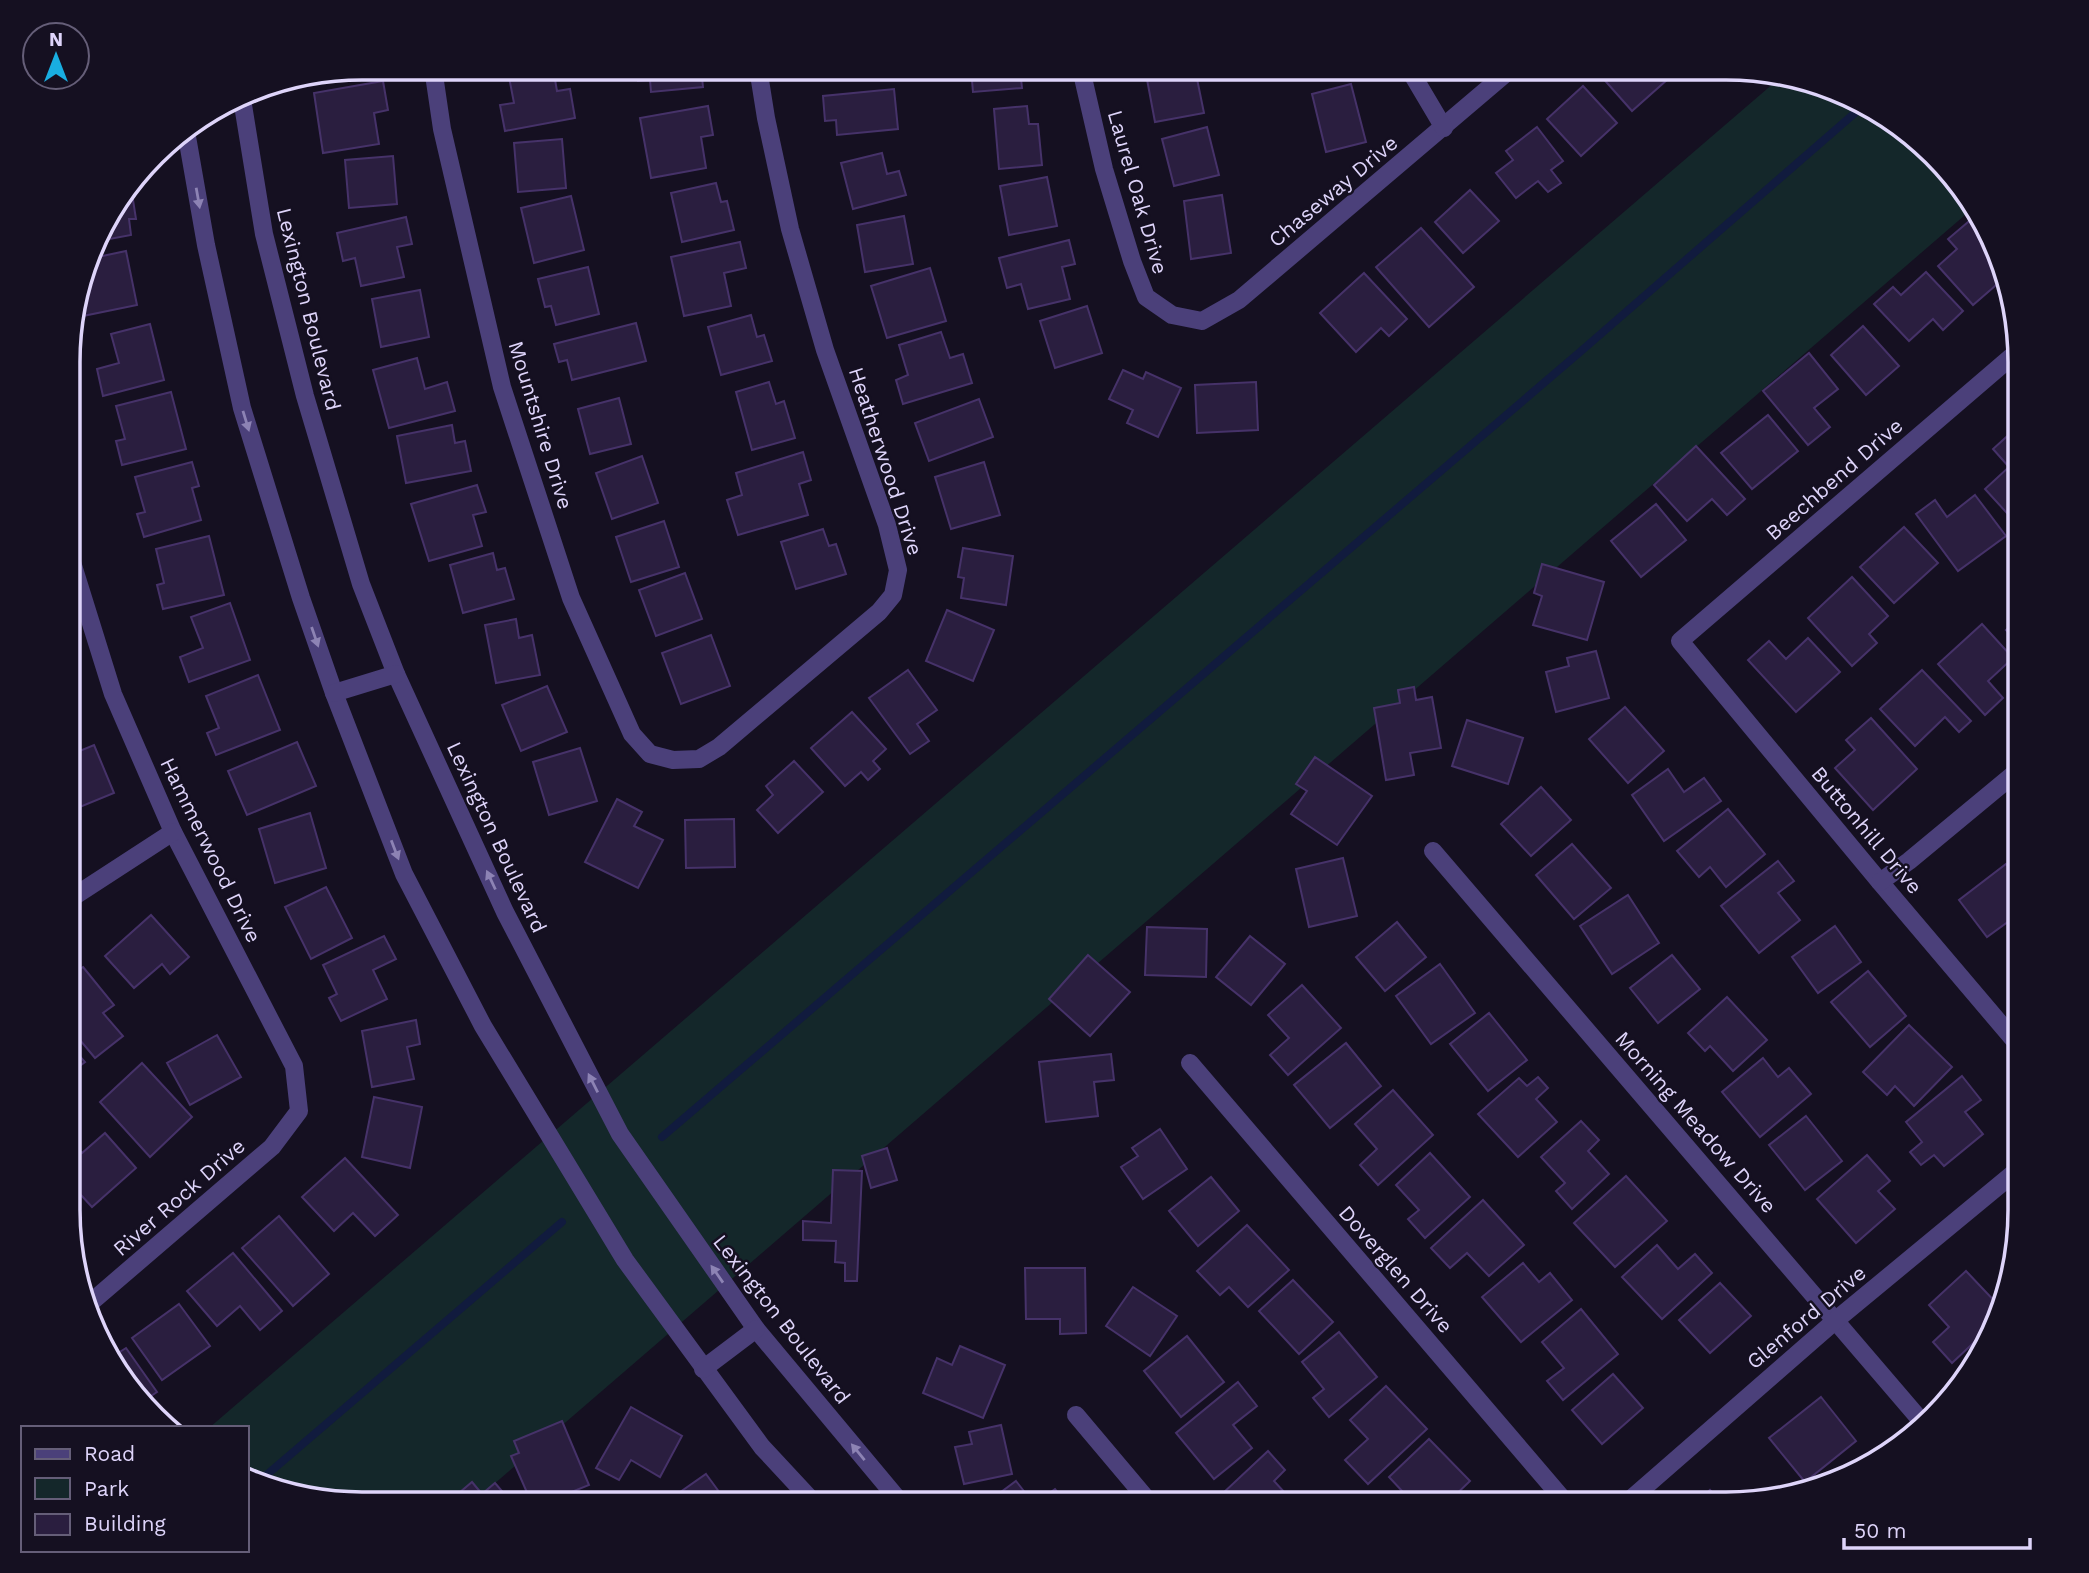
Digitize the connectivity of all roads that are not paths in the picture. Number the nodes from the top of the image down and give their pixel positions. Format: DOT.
graph roads {
  1 [pos="435,80"];
  2 [pos="760,80"];
  3 [pos="1084,80"];
  4 [pos="1416,80"];
  5 [pos="1499,80"];
  6 [pos="243,107"];
  7 [pos="1444,128"];
  8 [pos="188,142"];
  9 [pos="1172,315"];
  10 [pos="2008,360"];
  11 [pos="80,588"];
  12 [pos="1680,641"];
  13 [pos="396,674"];
  14 [pos="334,693"];
  15 [pos="673,760"];
  16 [pos="2008,779"];
  17 [pos="173,832"];
  18 [pos="1433,851"];
  19 [pos="1880,882"];
  20 [pos="80,892"];
  21 [pos="2008,1033"];
  22 [pos="1190,1063"];
  23 [pos="266,1152"];
  24 [pos="2008,1178"];
  25 [pos="95,1299"];
  26 [pos="1836,1320"];
  27 [pos="756,1329"];
  28 [pos="703,1369"];
  29 [pos="1076,1415"];
  30 [pos="1918,1417"];
  31 [pos="804,1492"];
  32 [pos="892,1492"];
  33 [pos="1141,1492"];
  34 [pos="1557,1492"];
  35 [pos="1639,1492"];
  1 -- 15 [label="street, Mountshire Drive"];
  2 -- 15 [label="street, Heatherwood Drive"];
  3 -- 9 [label="street, Laurel Oak Drive"];
  4 -- 7 [label="street"];
  5 -- 7 [label="street, Chaseway Drive"];
  6 -- 13 [label="street, Lexington Boulevard"];
  7 -- 9 [label="street, Chaseway Drive"];
  8 -- 14 [label="street, one-way"];
  10 -- 12 [label="street, Beechbend Drive"];
  11 -- 17 [label="street, Hammerwood Drive"];
  12 -- 19 [label="street, Buttonhill Drive"];
  13 -- 14 [label="street"];
  27 -- 13 [label="street, Lexington Boulevard, one-way"];
  14 -- 28 [label="street, one-way"];
  16 -- 19 [label="street"];
  17 -- 20 [label="street"];
  17 -- 23 [label="street, Hammerwood Drive"];
  18 -- 26 [label="street, Morning Meadow Drive"];
  19 -- 21 [label="street, Buttonhill Drive"];
  22 -- 34 [label="street, Doverglen Drive"];
  23 -- 25 [label="street, River Rock Drive"];
  24 -- 26 [label="street, Glenford Drive"];
  26 -- 30 [label="street, Morning Meadow Drive"];
  26 -- 35 [label="street, Glenford Drive"];
  27 -- 28 [label="street"];
  32 -- 27 [label="street, Lexington Boulevard, one-way"];
  28 -- 31 [label="street"];
  29 -- 33 [label="street"];
}
